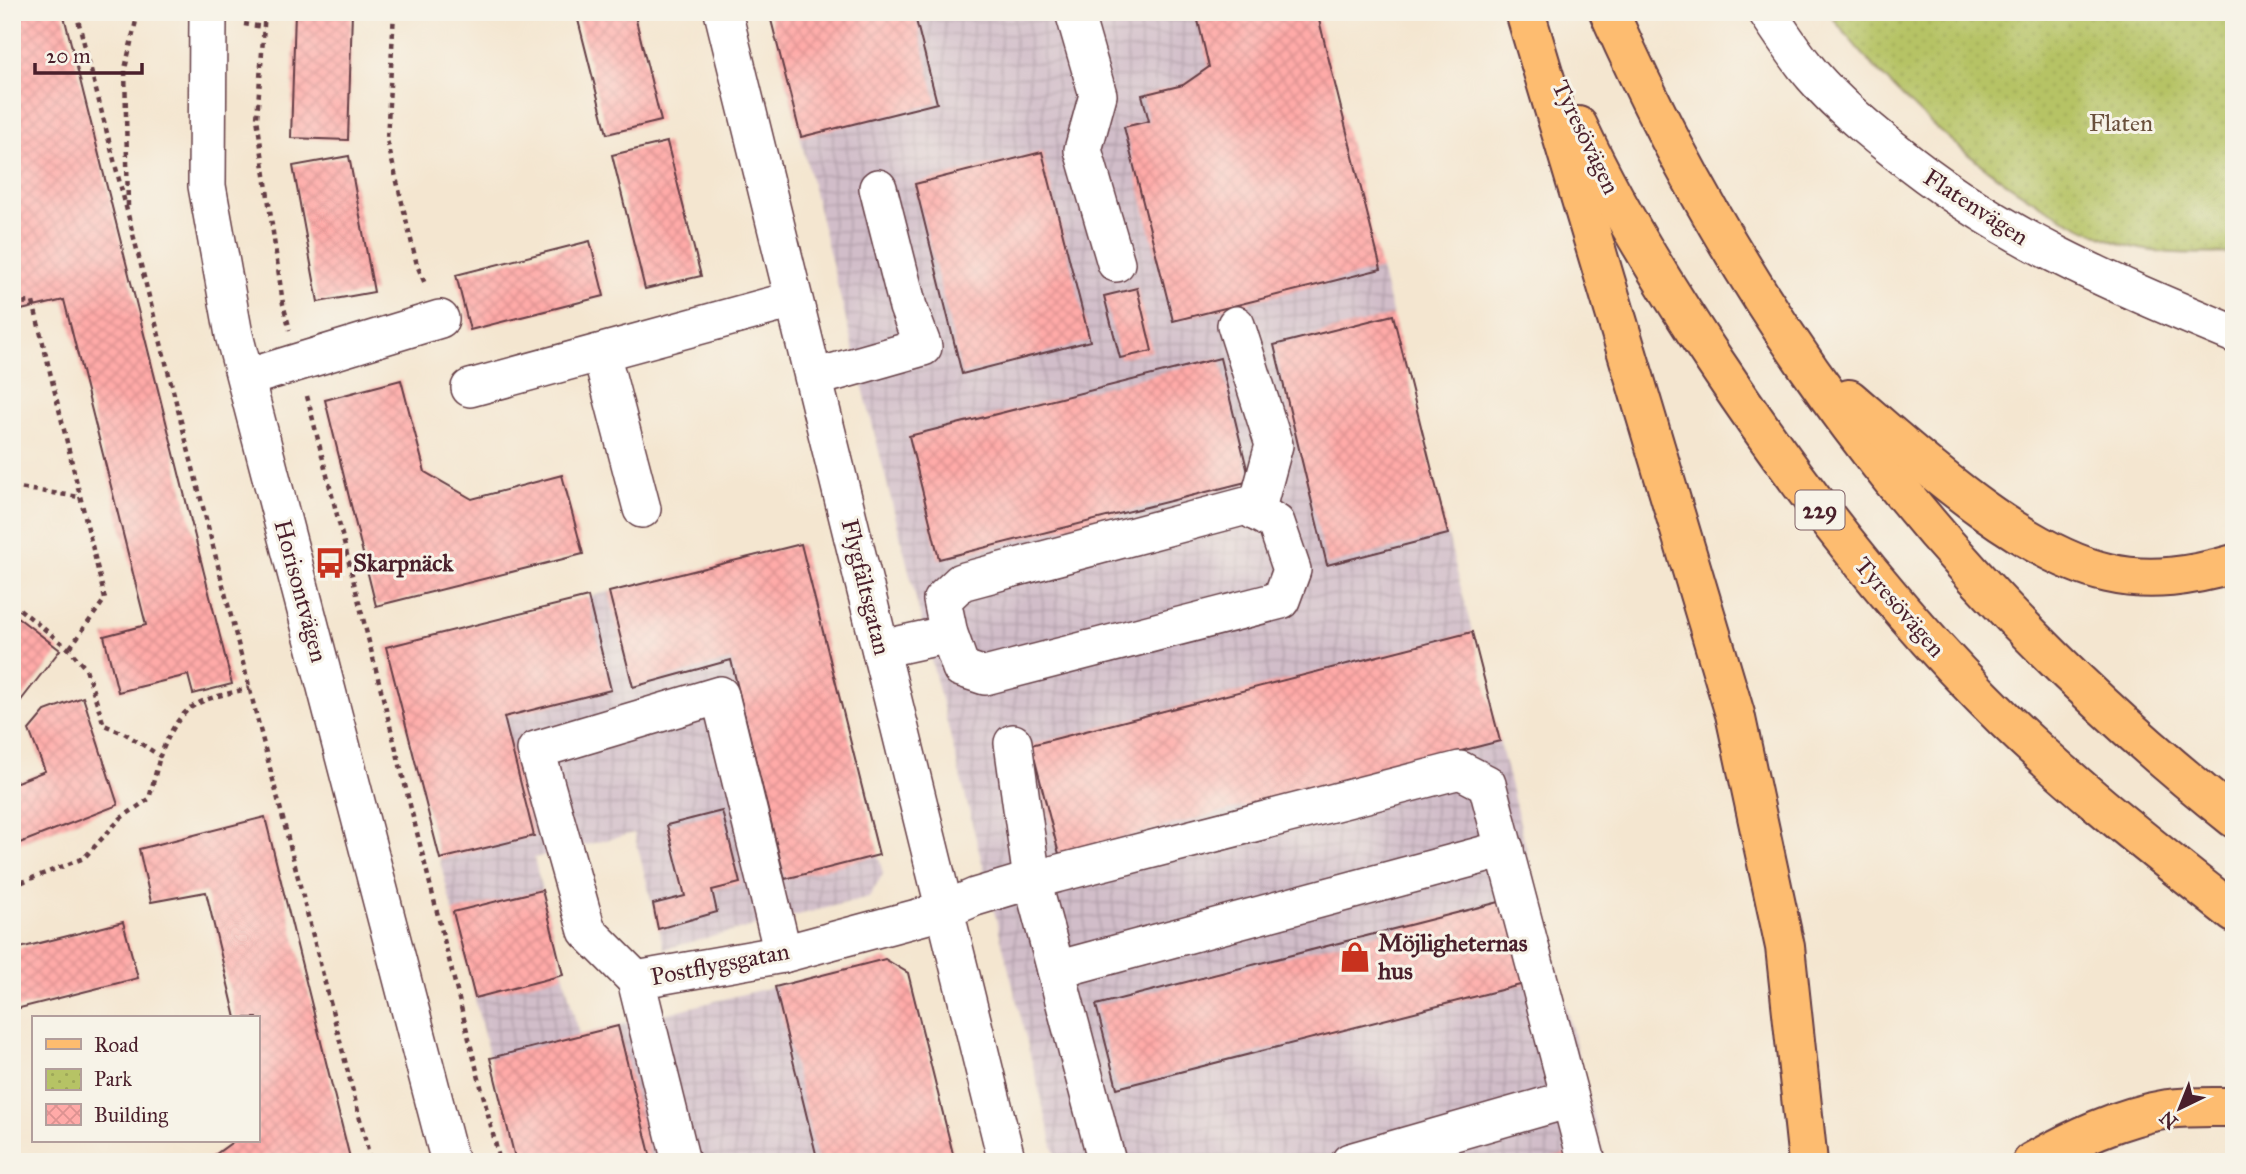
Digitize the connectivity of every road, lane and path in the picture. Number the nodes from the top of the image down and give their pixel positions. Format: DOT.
graph roads {
  1 [pos="76,12"];
  2 [pos="138,12"];
  3 [pos="208,12"];
  4 [pos="265,12"];
  5 [pos="394,12"];
  6 [pos="723,12"];
  7 [pos="1074,12"];
  8 [pos="1526,12"];
  9 [pos="1609,12"];
  10 [pos="1767,12"];
  11 [pos="878,188"];
  12 [pos="128,214"];
  13 [pos="1116,263"];
  14 [pos="793,300"];
  15 [pos="440,319"];
  16 [pos="1236,325"];
  17 [pos="2234,334"];
  18 [pos="12,338"];
  19 [pos="1794,351"];
  20 [pos="601,353"];
  21 [pos="298,363"];
  22 [pos="814,378"];
  23 [pos="246,379"];
  24 [pos="470,388"];
  25 [pos="12,487"];
  26 [pos="80,497"];
  27 [pos="642,509"];
  28 [pos="1256,512"];
  29 [pos="2234,564"];
  30 [pos="12,603"];
  31 [pos="949,634"];
  32 [pos="69,649"];
  33 [pos="881,649"];
  34 [pos="250,688"];
  35 [pos="1013,743"];
  36 [pos="160,756"];
  37 [pos="2234,818"];
  38 [pos="1505,849"];
  39 [pos="1032,880"];
  40 [pos="12,886"];
  41 [pos="943,911"];
  42 [pos="2234,913"];
  43 [pos="783,954"];
  44 [pos="1056,970"];
  45 [pos="636,980"];
  46 [pos="1570,1099"];
  47 [pos="2234,1107"];
  48 [pos="371,1162"];
  49 [pos="450,1162"];
  50 [pos="500,1162"];
  51 [pos="681,1162"];
  52 [pos="1007,1162"];
  53 [pos="1107,1162"];
  54 [pos="1350,1162"];
  55 [pos="1587,1162"];
  56 [pos="1808,1162"];
  57 [pos="2032,1162"];
  1 -- 12 [label="path"];
  2 -- 12 [label="path"];
  3 -- 23 [label="street, Horisontvägen"];
  4 -- 21 [label="path"];
  5 -- 15 [label="path"];
  6 -- 14 [label="street, Flygfältsgatan"];
  7 -- 13 [label="street"];
  8 -- 42 [label="main road, Tyresövägen / 229"];
  8 -- 56 [label="main road"];
  9 -- 19 [label="main road"];
  10 -- 17 [label="street, Flatenvägen"];
  11 -- 22 [label="street"];
  12 -- 34 [label="path"];
  14 -- 20 [label="street"];
  14 -- 22 [label="street, Flygfältsgatan"];
  15 -- 21 [label="street"];
  16 -- 28 [label="street"];
  18 -- 26 [label="path"];
  19 -- 29 [label="main road"];
  19 -- 37 [label="main road"];
  20 -- 24 [label="street"];
  20 -- 27 [label="street"];
  21 -- 23 [label="street"];
  21 -- 50 [label="path"];
  22 -- 33 [label="street, Flygfältsgatan"];
  23 -- 49 [label="street, Horisontvägen"];
  25 -- 26 [label="path"];
  26 -- 32 [label="path"];
  28 -- 31 [label="street"];
  28 -- 31 [label="street"];
  30 -- 32 [label="path"];
  31 -- 33 [label="street"];
  32 -- 36 [label="path"];
  33 -- 41 [label="street, Flygfältsgatan"];
  34 -- 36 [label="path"];
  34 -- 48 [label="path"];
  35 -- 39 [label="street"];
  36 -- 40 [label="path"];
  38 -- 39 [label="street, Postflygsgatan"];
  38 -- 44 [label="street"];
  38 -- 46 [label="street, Postflygsgatan"];
  39 -- 41 [label="street, Postflygsgatan"];
  39 -- 44 [label="street"];
  41 -- 43 [label="street, Postflygsgatan"];
  41 -- 52 [label="street, Flygfältsgatan"];
  43 -- 45 [label="street, Postflygsgatan"];
  43 -- 45 [label="street"];
  44 -- 53 [label="street"];
  45 -- 51 [label="street, Postflygsgatan"];
  46 -- 54 [label="street"];
  46 -- 55 [label="street, Postflygsgatan"];
  47 -- 57 [label="main road"];
}
